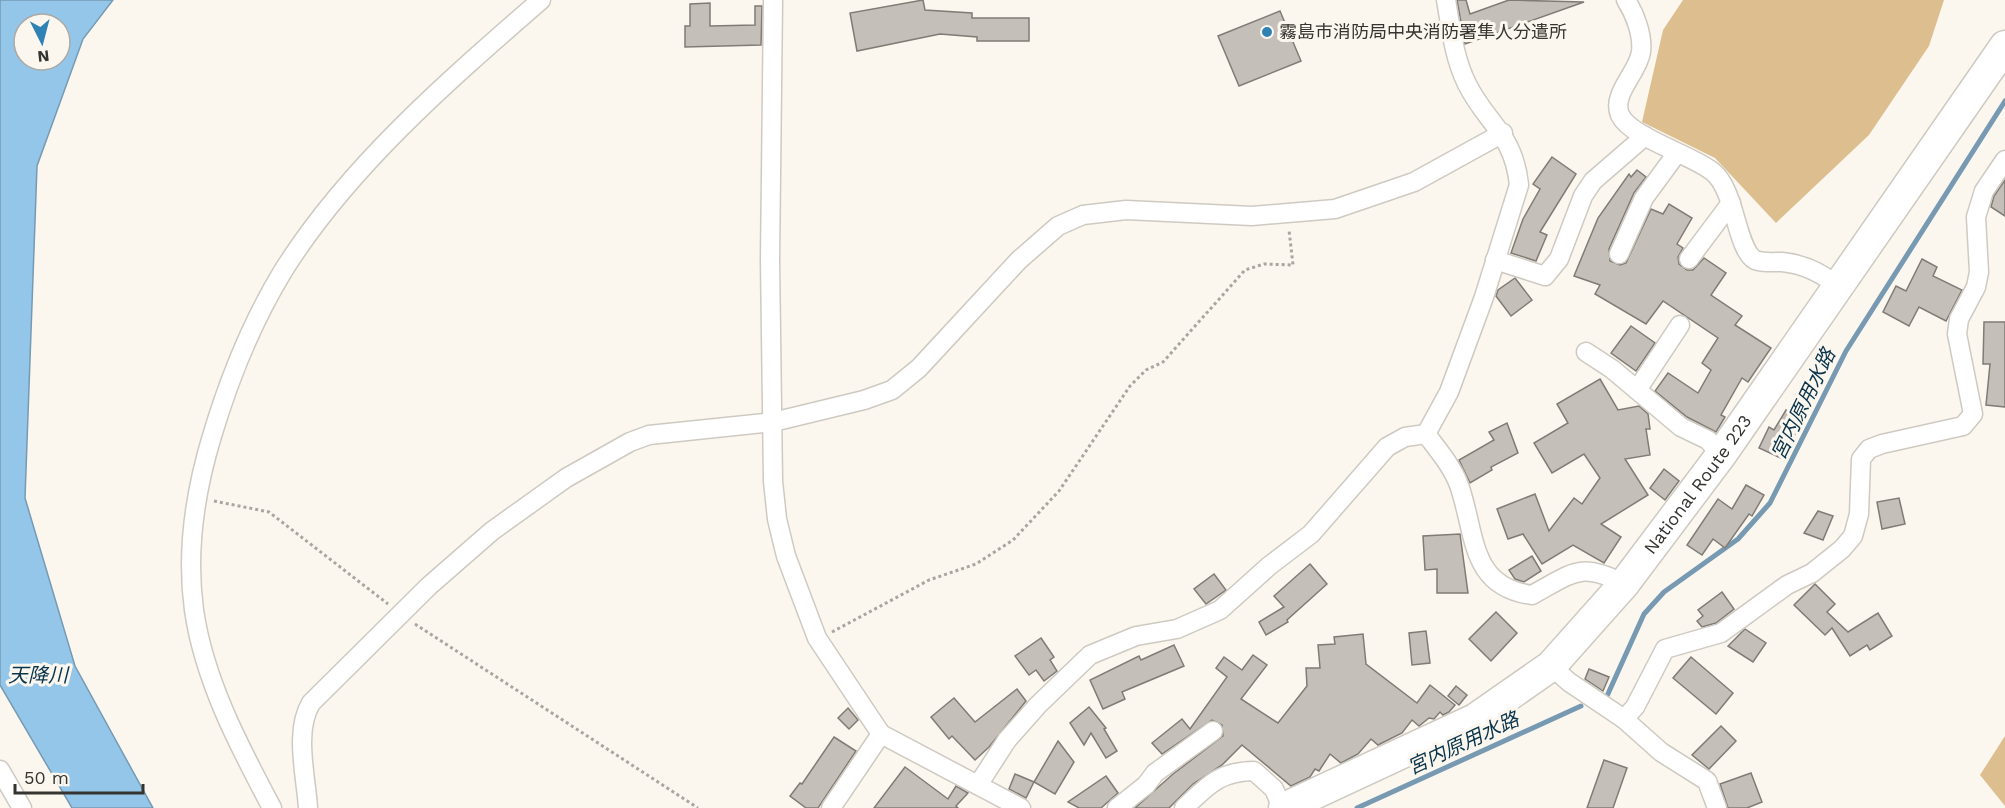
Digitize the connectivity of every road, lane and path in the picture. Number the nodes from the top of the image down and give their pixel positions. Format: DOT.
graph roads {
  1 [pos="541,0"];
  2 [pos="773,0"];
  3 [pos="1446,0"];
  4 [pos="1626,0"];
  5 [pos="2005,46"];
  6 [pos="1503,133"];
  7 [pos="1645,136"];
  8 [pos="1677,153"];
  9 [pos="2005,160"];
  10 [pos="1731,203"];
  11 [pos="1287,213"];
  12 [pos="1618,254"];
  13 [pos="1689,259"];
  14 [pos="1495,260"];
  15 [pos="1839,287"];
  16 [pos="1680,325"];
  17 [pos="1586,352"];
  18 [pos="1637,390"];
  19 [pos="773,422"];
  20 [pos="1425,434"];
  21 [pos="1721,455"];
  22 [pos="198,498"];
  23 [pos="1624,584"];
  24 [pos="401,614"];
  25 [pos="817,638"];
  26 [pos="1551,666"];
  27 [pos="1624,719"];
  28 [pos="1213,731"];
  29 [pos="882,734"];
  30 [pos="0,770"];
  31 [pos="978,785"];
  32 [pos="22,808"];
  33 [pos="272,808"];
  34 [pos="308,808"];
  35 [pos="698,808"];
  36 [pos="831,808"];
  37 [pos="1021,808"];
  38 [pos="1117,808"];
  39 [pos="1184,808"];
  40 [pos="1283,808"];
  41 [pos="1717,808"];
  1 -- 22 [label="street"];
  2 -- 19 [label="street"];
  3 -- 6 [label="street"];
  4 -- 7 [label="street"];
  5 -- 15 [label="highway, National Route 223"];
  6 -- 11 [label="street"];
  6 -- 14 [label="street"];
  7 -- 8 [label="street"];
  7 -- 14 [label="street"];
  8 -- 10 [label="street"];
  8 -- 12 [label="street"];
  9 -- 27 [label="street"];
  10 -- 13 [label="street"];
  10 -- 15 [label="street"];
  11 -- 19 [label="street"];
  11 -- 25 [label="path"];
  14 -- 20 [label="street"];
  15 -- 21 [label="highway, National Route 223"];
  16 -- 18 [label="street"];
  17 -- 18 [label="street"];
  18 -- 21 [label="street"];
  19 -- 24 [label="street"];
  19 -- 25 [label="street"];
  20 -- 23 [label="street"];
  20 -- 31 [label="street"];
  21 -- 23 [label="highway, National Route 223"];
  22 -- 24 [label="path"];
  22 -- 33 [label="street"];
  23 -- 26 [label="highway, National Route 223"];
  24 -- 34 [label="street"];
  24 -- 35 [label="path"];
  25 -- 29 [label="street"];
  26 -- 27 [label="street"];
  26 -- 40 [label="highway, National Route 223"];
  27 -- 41 [label="street"];
  28 -- 38 [label="street"];
  29 -- 31 [label="street"];
  29 -- 36 [label="street"];
  30 -- 32 [label="street"];
  31 -- 37 [label="street"];
  39 -- 40 [label="street"];
}
